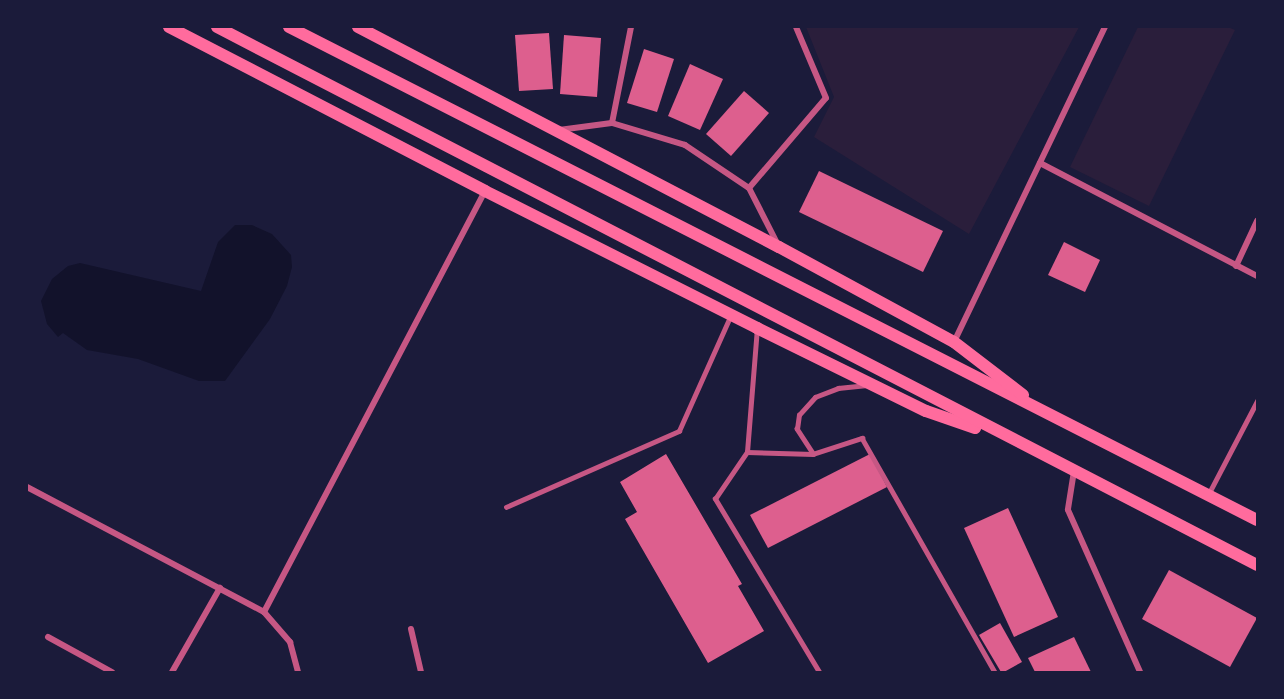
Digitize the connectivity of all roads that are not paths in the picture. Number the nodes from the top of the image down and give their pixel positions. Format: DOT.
graph roads {
  1 [pos="170,27"];
  2 [pos="217,27"];
  3 [pos="289,27"];
  4 [pos="358,27"];
  5 [pos="630,27"];
  6 [pos="796,27"];
  7 [pos="1105,27"];
  8 [pos="612,123"];
  9 [pos="552,130"];
  10 [pos="1040,163"];
  11 [pos="749,188"];
  12 [pos="485,191"];
  13 [pos="1257,221"];
  14 [pos="779,247"];
  15 [pos="1236,266"];
  16 [pos="1257,276"];
  17 [pos="731,315"];
  18 [pos="757,328"];
  19 [pos="954,342"];
  20 [pos="872,385"];
  21 [pos="1257,401"];
  22 [pos="1050,415"];
  23 [pos="1021,445"];
  24 [pos="747,452"];
  25 [pos="813,454"];
  26 [pos="1074,470"];
  27 [pos="27,487"];
  28 [pos="1207,495"];
  29 [pos="506,507"];
  30 [pos="1257,520"];
  31 [pos="1257,565"];
  32 [pos="220,588"];
  33 [pos="264,612"];
  34 [pos="411,629"];
  35 [pos="48,637"];
  36 [pos="112,672"];
  37 [pos="172,672"];
  38 [pos="298,672"];
  39 [pos="421,672"];
  40 [pos="819,672"];
  41 [pos="995,672"];
  42 [pos="1140,672"];
  1 -- 12 [label="main road"];
  2 -- 23 [label="main road"];
  3 -- 22 [label="main road"];
  4 -- 9 [label="main road"];
  5 -- 8 [label="street"];
  6 -- 11 [label="street"];
  7 -- 10 [label="street"];
  8 -- 9 [label="street"];
  8 -- 11 [label="street"];
  9 -- 14 [label="main road"];
  10 -- 15 [label="street"];
  10 -- 19 [label="street"];
  11 -- 14 [label="street"];
  12 -- 17 [label="main road"];
  12 -- 33 [label="street"];
  13 -- 15 [label="street"];
  14 -- 19 [label="main road"];
  15 -- 16 [label="street"];
  17 -- 18 [label="main road"];
  17 -- 29 [label="lane"];
  18 -- 20 [label="main road"];
  18 -- 24 [label="lane"];
  19 -- 22 [label="main road"];
  20 -- 23 [label="main road"];
  20 -- 25 [label="lane"];
  21 -- 28 [label="lane"];
  22 -- 28 [label="main road"];
  23 -- 26 [label="main road"];
  24 -- 25 [label="lane"];
  24 -- 40 [label="lane"];
  25 -- 41 [label="lane"];
  26 -- 31 [label="main road"];
  26 -- 42 [label="street"];
  27 -- 32 [label="street"];
  28 -- 30 [label="main road"];
  32 -- 33 [label="street"];
  32 -- 37 [label="street"];
  33 -- 38 [label="street"];
  34 -- 39 [label="street"];
  35 -- 36 [label="street"];
}
